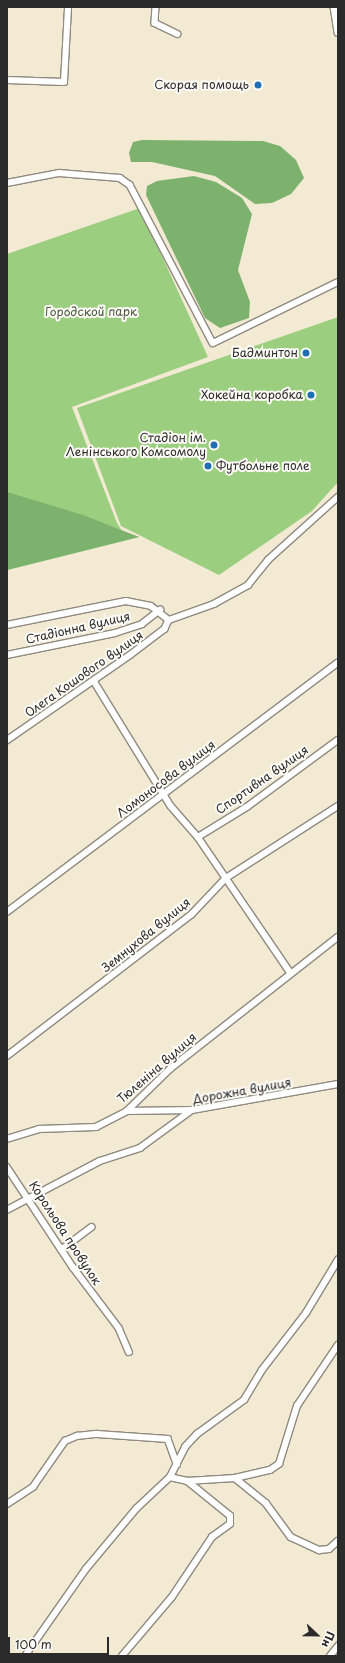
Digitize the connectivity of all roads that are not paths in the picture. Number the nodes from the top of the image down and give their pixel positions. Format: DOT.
graph roads {
  1 [pos="68,7"];
  2 [pos="156,7"];
  3 [pos="334,7"];
  4 [pos="338,33"];
  5 [pos="178,34"];
  6 [pos="7,80"];
  7 [pos="7,183"];
  8 [pos="338,282"];
  9 [pos="338,497"];
  10 [pos="160,610"];
  11 [pos="169,620"];
  12 [pos="7,625"];
  13 [pos="7,655"];
  14 [pos="338,663"];
  15 [pos="94,681"];
  16 [pos="338,740"];
  17 [pos="7,742"];
  18 [pos="165,794"];
  19 [pos="338,806"];
  20 [pos="198,837"];
  21 [pos="226,878"];
  22 [pos="7,912"];
  23 [pos="338,937"];
  24 [pos="290,972"];
  25 [pos="7,1056"];
  26 [pos="338,1084"];
  27 [pos="192,1110"];
  28 [pos="127,1111"];
  29 [pos="7,1139"];
  30 [pos="7,1167"];
  31 [pos="30,1198"];
  32 [pos="7,1210"];
  33 [pos="91,1227"];
  34 [pos="61,1250"];
  35 [pos="338,1260"];
  36 [pos="338,1345"];
  37 [pos="129,1352"];
  38 [pos="177,1465"];
  39 [pos="170,1477"];
  40 [pos="235,1478"];
  41 [pos="187,1481"];
  42 [pos="7,1504"];
  43 [pos="338,1541"];
  44 [pos="338,1646"];
  45 [pos="25,1656"];
  46 [pos="122,1656"];
  47 [pos="330,1656"];
  1 -- 6 [label="street"];
  2 -- 5 [label="street"];
  3 -- 4 [label="street"];
  7 -- 8 [label="street"];
  9 -- 11 [label="street"];
  10 -- 11 [label="street"];
  10 -- 12 [label="street, Стадіонна вулиця"];
  10 -- 13 [label="street, Стадіонна вулиця"];
  11 -- 15 [label="street, Олега Кошового вулиця"];
  14 -- 18 [label="street, Ломоносова вулиця"];
  15 -- 17 [label="street, Олега Кошового вулиця"];
  15 -- 18 [label="street"];
  16 -- 20 [label="street, Спортивна вулиця"];
  18 -- 20 [label="street"];
  18 -- 22 [label="street, Ломоносова вулиця"];
  19 -- 21 [label="street, Земнухова вулиця"];
  20 -- 21 [label="street"];
  21 -- 24 [label="street"];
  21 -- 25 [label="street, Земнухова вулиця"];
  23 -- 24 [label="street, Тюленіна вулиця"];
  24 -- 28 [label="street, Тюленіна вулиця"];
  26 -- 27 [label="street, Дорожна вулиця"];
  27 -- 28 [label="street"];
  27 -- 31 [label="street, Дорожна вулиця"];
  28 -- 29 [label="street, Тюленіна вулиця"];
  30 -- 31 [label="street, Корольова провулок"];
  31 -- 32 [label="street, Дорожна вулиця"];
  31 -- 34 [label="street, Корольова провулок"];
  33 -- 34 [label="street"];
  34 -- 37 [label="street, Корольова провулок"];
  35 -- 38 [label="street"];
  36 -- 40 [label="street"];
  38 -- 39 [label="street"];
  38 -- 42 [label="street"];
  39 -- 41 [label="street"];
  39 -- 45 [label="street"];
  40 -- 41 [label="street"];
  40 -- 43 [label="street"];
  41 -- 46 [label="street"];
  44 -- 47 [label="street"];
}
